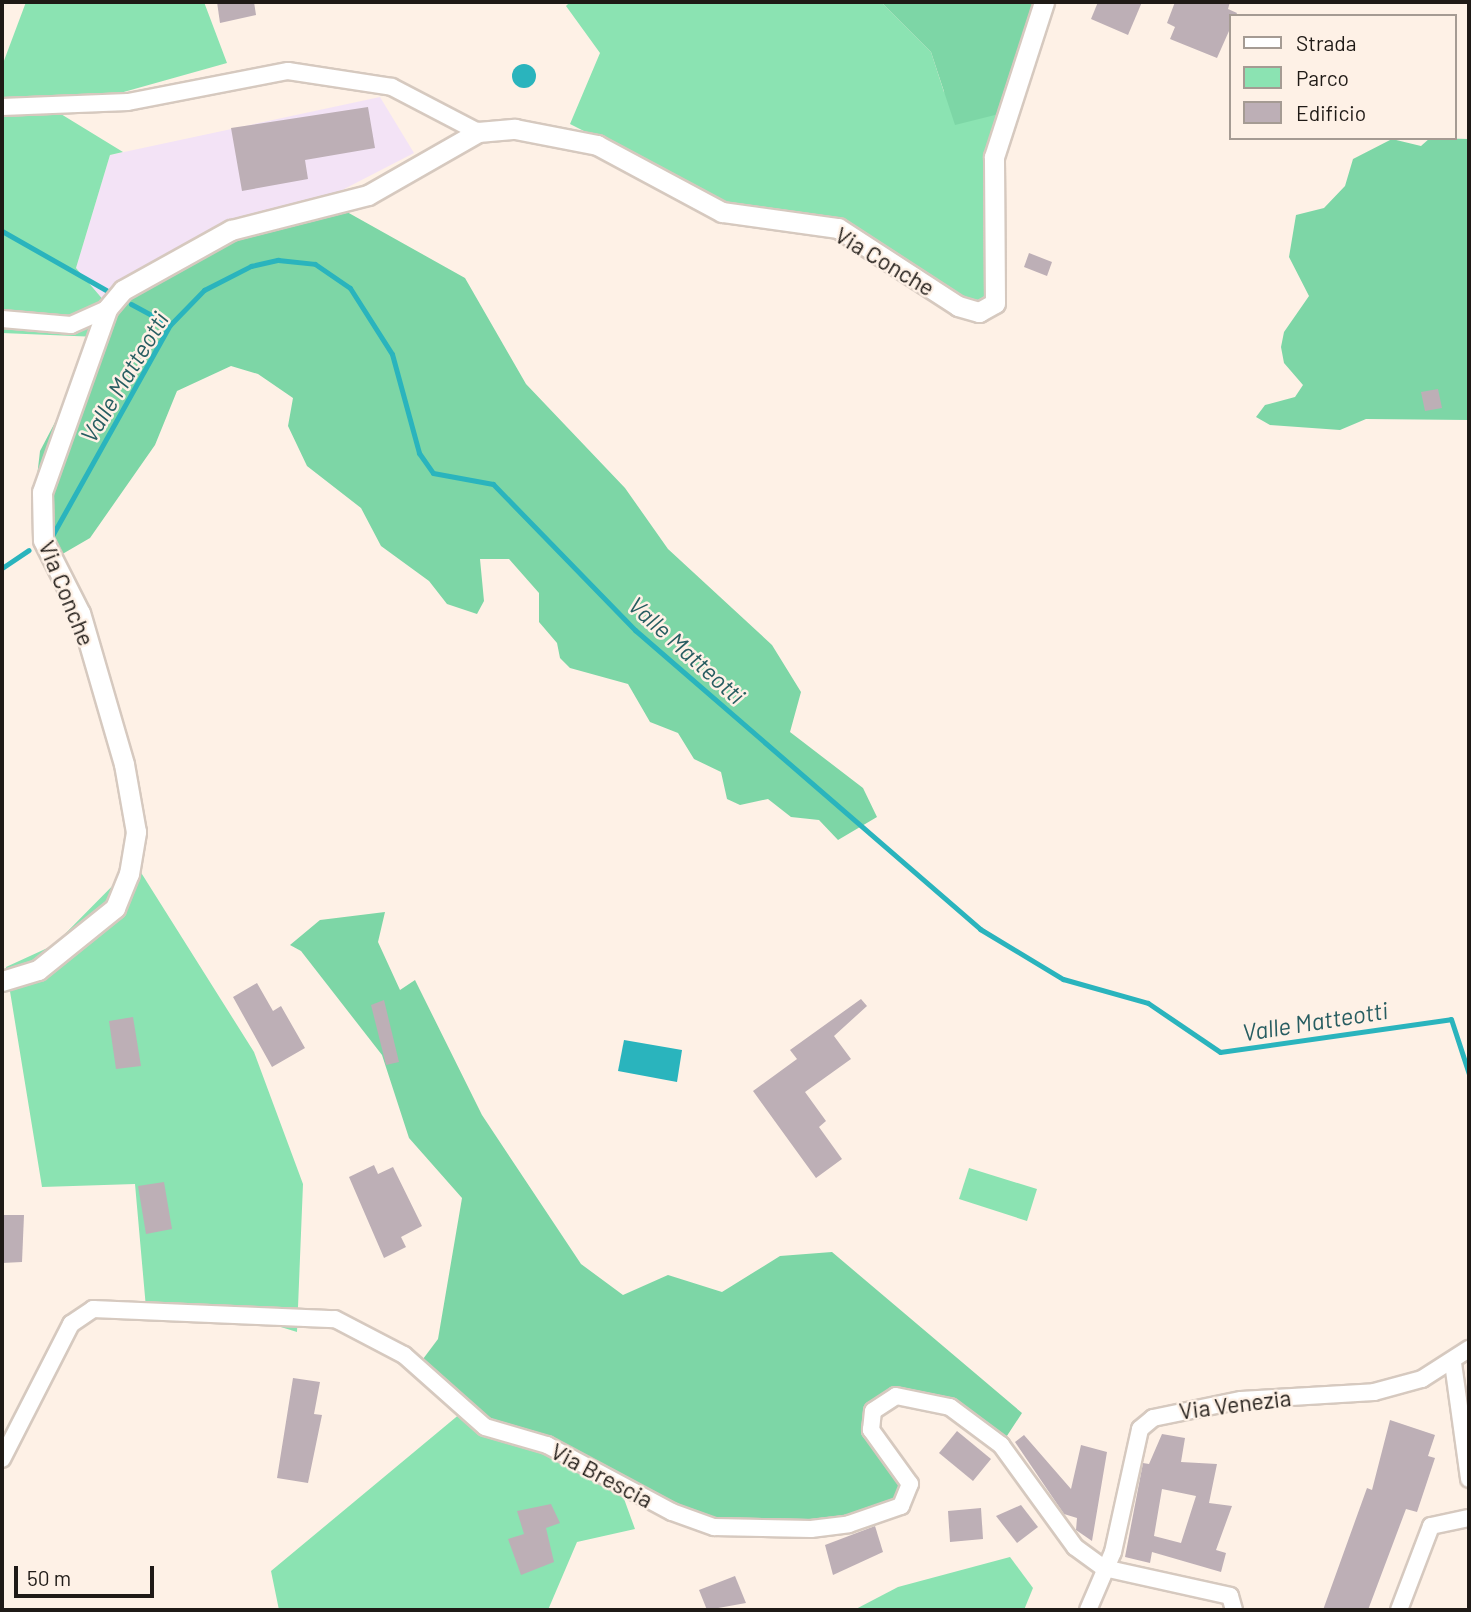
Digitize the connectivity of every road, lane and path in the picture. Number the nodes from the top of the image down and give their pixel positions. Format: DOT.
graph roads {
  1 [pos="1044,2"];
  2 [pos="2,107"];
  3 [pos="478,132"];
  4 [pos="107,309"];
  5 [pos="2,319"];
  6 [pos="2,981"];
  7 [pos="1469,1349"];
  8 [pos="1453,1363"];
  9 [pos="2,1459"];
  10 [pos="1469,1479"];
  11 [pos="1469,1518"];
  12 [pos="1104,1568"];
  13 [pos="1088,1610"];
  14 [pos="1234,1610"];
  15 [pos="1399,1610"];
  1 -- 3 [label="street, Via Conche"];
  2 -- 3 [label="street"];
  3 -- 4 [label="street, Via Conche"];
  4 -- 5 [label="street"];
  4 -- 6 [label="street, Via Conche"];
  7 -- 8 [label="street, Via Venezia"];
  8 -- 10 [label="street"];
  8 -- 12 [label="street, Via Venezia"];
  9 -- 12 [label="street, Via Brescia"];
  11 -- 15 [label="street"];
  12 -- 13 [label="street, Via Venezia"];
  12 -- 14 [label="street"];
}
